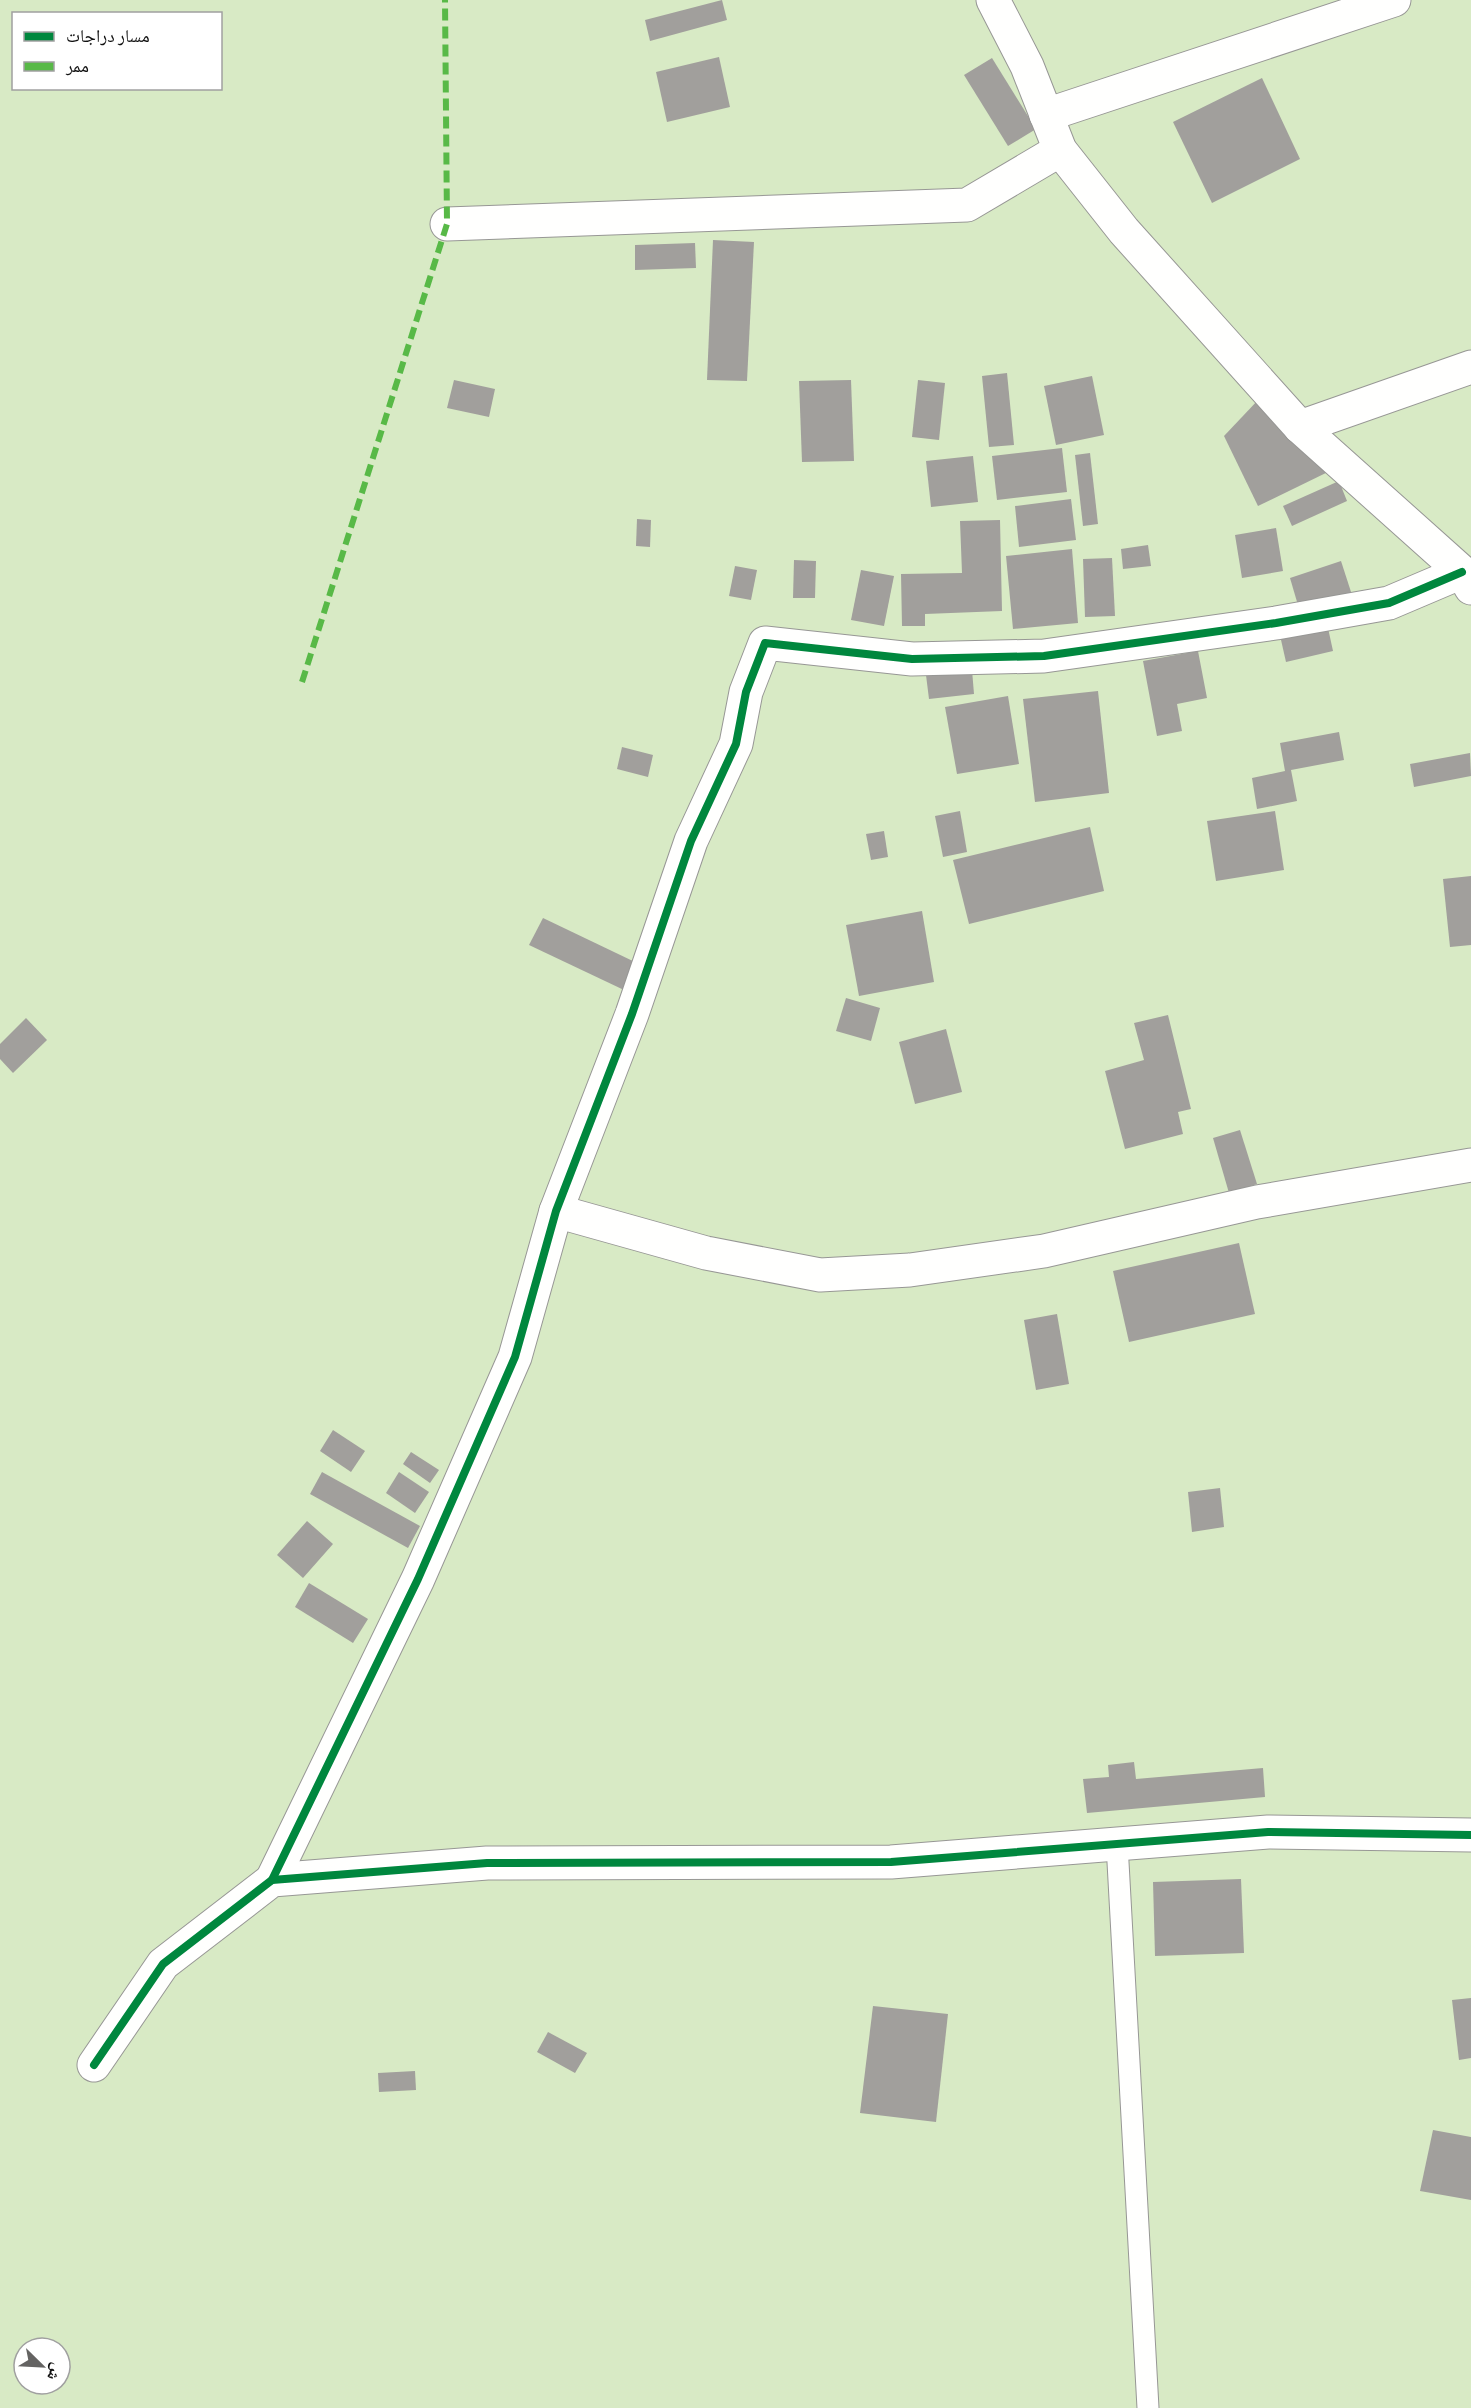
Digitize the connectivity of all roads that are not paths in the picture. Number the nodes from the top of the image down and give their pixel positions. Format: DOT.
graph roads {
  1 [pos="993,0"];
  2 [pos="1394,0"];
  3 [pos="1046,115"];
  4 [pos="1060,150"];
  5 [pos="447,224"];
  6 [pos="1471,366"];
  7 [pos="1300,427"];
  8 [pos="1467,580"];
  9 [pos="1471,1165"];
  10 [pos="556,1211"];
  11 [pos="1471,1835"];
  12 [pos="1117,1844"];
  13 [pos="272,1880"];
  14 [pos="94,2066"];
  15 [pos="1148,2408"];
  1 -- 3 [label="street"];
  2 -- 3 [label="street"];
  3 -- 4 [label="street"];
  4 -- 5 [label="street"];
  4 -- 7 [label="street"];
  6 -- 7 [label="street"];
  7 -- 8 [label="street"];
  8 -- 10 [label="street"];
  9 -- 10 [label="street"];
  10 -- 13 [label="street"];
  11 -- 12 [label="street"];
  12 -- 13 [label="street"];
  12 -- 15 [label="lane"];
  13 -- 14 [label="street"];
}
